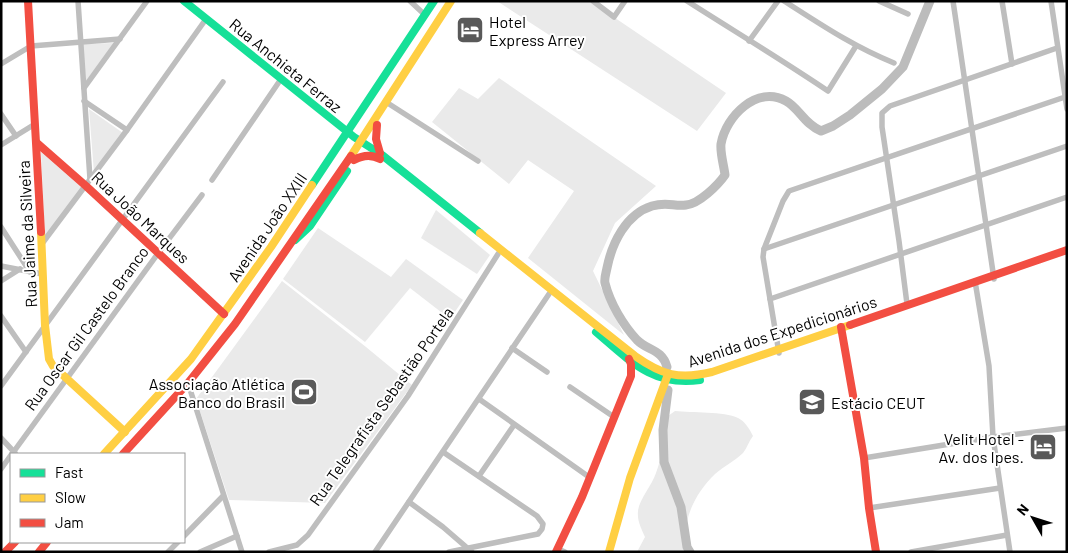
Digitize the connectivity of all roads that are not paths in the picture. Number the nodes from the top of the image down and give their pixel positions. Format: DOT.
graph roads {
  1 [pos="28,1"];
  2 [pos="78,1"];
  3 [pos="147,1"];
  4 [pos="184,1"];
  5 [pos="410,1"];
  6 [pos="434,1"];
  7 [pos="451,1"];
  8 [pos="593,1"];
  9 [pos="625,1"];
  10 [pos="687,1"];
  11 [pos="778,1"];
  12 [pos="784,1"];
  13 [pos="879,1"];
  14 [pos="953,1"];
  15 [pos="1002,1"];
  16 [pos="1051,1"];
  17 [pos="908,14"];
  18 [pos="424,17"];
  19 [pos="206,19"];
  20 [pos="434,28"];
  21 [pos="412,34"];
  22 [pos="120,39"];
  23 [pos="425,40"];
  24 [pos="749,41"];
  25 [pos="80,42"];
  26 [pos="31,46"];
  27 [pos="856,46"];
  28 [pos="1057,48"];
  29 [pos="894,63"];
  30 [pos="1,64"];
  31 [pos="1012,64"];
  32 [pos="281,79"];
  33 [pos="965,80"];
  34 [pos="223,82"];
  35 [pos="84,88"];
  36 [pos="1065,97"];
  37 [pos="84,100"];
  38 [pos="384,105"];
  39 [pos="1067,109"];
  40 [pos="1,114"];
  41 [pos="35,124"];
  42 [pos="377,125"];
  43 [pos="972,129"];
  44 [pos="127,130"];
  45 [pos="347,132"];
  46 [pos="16,136"];
  47 [pos="37,143"];
  48 [pos="362,143"];
  49 [pos="1,145"];
  50 [pos="1067,146"];
  51 [pos="378,155"];
  52 [pos="886,158"];
  53 [pos="354,160"];
  54 [pos="478,161"];
  55 [pos="979,176"];
  56 [pos="212,180"];
  57 [pos="88,182"];
  58 [pos="202,195"];
  59 [pos="1067,197"];
  60 [pos="893,205"];
  61 [pos="123,220"];
  62 [pos="986,225"];
  63 [pos="1,227"];
  64 [pos="280,234"];
  65 [pos="289,244"];
  66 [pos="42,245"];
  67 [pos="270,247"];
  68 [pos="764,249"];
  69 [pos="1067,250"];
  70 [pos="159,252"];
  71 [pos="498,254"];
  72 [pos="900,254"];
  73 [pos="1067,255"];
  74 [pos="280,257"];
  75 [pos="1,266"];
  76 [pos="20,269"];
  77 [pos="30,272"];
  78 [pos="42,274"];
  79 [pos="993,277"];
  80 [pos="1,282"];
  81 [pos="975,283"];
  82 [pos="548,294"];
  83 [pos="770,299"];
  84 [pos="907,304"];
  85 [pos="224,314"];
  86 [pos="1,316"];
  87 [pos="45,325"];
  88 [pos="842,329"];
  89 [pos="512,348"];
  90 [pos="779,351"];
  91 [pos="26,352"];
  92 [pos="629,359"];
  93 [pos="645,367"];
  94 [pos="547,372"];
  95 [pos="631,376"];
  96 [pos="667,378"];
  97 [pos="68,379"];
  98 [pos="188,383"];
  99 [pos="1,386"];
  100 [pos="570,387"];
  101 [pos="479,399"];
  102 [pos="614,416"];
  103 [pos="514,424"];
  104 [pos="1066,428"];
  105 [pos="125,432"];
  106 [pos="1067,432"];
  107 [pos="992,436"];
  108 [pos="1,438"];
  109 [pos="443,452"];
  110 [pos="12,453"];
  111 [pos="14,453"];
  112 [pos="105,453"];
  113 [pos="124,453"];
  114 [pos="10,458"];
  115 [pos="864,458"];
  116 [pos="1,469"];
  117 [pos="478,476"];
  118 [pos="589,477"];
  119 [pos="1000,488"];
  120 [pos="223,496"];
  121 [pos="409,502"];
  122 [pos="869,508"];
  123 [pos="185,535"];
  124 [pos="1007,535"];
  125 [pos="237,536"];
  126 [pos="14,543"];
  127 [pos="177,543"];
  128 [pos="470,550"];
  129 [pos="560,551"];
  130 [pos="5,552"];
  131 [pos="168,552"];
  132 [pos="200,552"];
  133 [pos="242,552"];
  134 [pos="268,552"];
  135 [pos="375,552"];
  136 [pos="449,552"];
  137 [pos="608,552"];
  138 [pos="876,552"];
  139 [pos="911,552"];
  140 [pos="1010,552"];
  1 -- 26 [label="main road, Rua Jaime da Silveira"];
  2 -- 25 [label="street"];
  3 -- 22 [label="street"];
  4 -- 19 [label="main road, Rua Anchieta Ferraz"];
  5 -- 18 [label="street"];
  6 -- 18 [label="main road, Avenida João XXIII"];
  7 -- 20 [label="main road, Avenida João XXIII"];
  8 -- 9 [label="street"];
  10 -- 24 [label="street"];
  11 -- 24 [label="street"];
  12 -- 27 [label="street"];
  13 -- 17 [label="street"];
  14 -- 33 [label="street"];
  15 -- 31 [label="street"];
  16 -- 28 [label="street"];
  18 -- 20 [label="main road"];
  18 -- 21 [label="main road, Avenida João XXIII"];
  19 -- 32 [label="main road, Rua Anchieta Ferraz"];
  19 -- 44 [label="street"];
  20 -- 23 [label="main road, Avenida João XXIII"];
  21 -- 23 [label="main road"];
  21 -- 45 [label="main road, Avenida João XXIII"];
  22 -- 25 [label="street"];
  22 -- 35 [label="street"];
  23 -- 38 [label="main road, Avenida João XXIII"];
  24 -- 27 [label="street"];
  25 -- 26 [label="street"];
  25 -- 35 [label="street"];
  26 -- 30 [label="street"];
  26 -- 41 [label="main road, Rua Jaime da Silveira"];
  27 -- 29 [label="street"];
  28 -- 31 [label="street"];
  28 -- 36 [label="street"];
  31 -- 33 [label="street"];
  32 -- 45 [label="main road, Rua Anchieta Ferraz"];
  32 -- 56 [label="street"];
  33 -- 43 [label="street"];
  33 -- 52 [label="street"];
  34 -- 61 [label="street"];
  35 -- 37 [label="street"];
  36 -- 39 [label="street"];
  36 -- 43 [label="street"];
  37 -- 44 [label="street"];
  37 -- 57 [label="street"];
  38 -- 42 [label="main road"];
  38 -- 48 [label="main road, Avenida João XXIII"];
  38 -- 54 [label="street"];
  40 -- 46 [label="street"];
  41 -- 46 [label="street"];
  41 -- 47 [label="main road, Rua Jaime da Silveira"];
  42 -- 48 [label="main road"];
  42 -- 51 [label="main road"];
  43 -- 52 [label="street"];
  43 -- 55 [label="street"];
  44 -- 57 [label="street"];
  45 -- 48 [label="main road, Rua Anchieta Ferraz"];
  45 -- 64 [label="main road, Avenida João XXIII"];
  46 -- 49 [label="street"];
  47 -- 57 [label="main road, Rua João Marques"];
  47 -- 66 [label="main road, Rua Jaime da Silveira"];
  48 -- 51 [label="main road, Avenida dos Expedicionários"];
  48 -- 53 [label="main road"];
  48 -- 65 [label="main road, Avenida João XXIII"];
  50 -- 55 [label="street"];
  51 -- 53 [label="main road"];
  51 -- 71 [label="main road, Avenida dos Expedicionários"];
  51 -- 93 [label="main road, Avenida dos Expedicionários"];
  52 -- 60 [label="street"];
  52 -- 68 [label="street"];
  53 -- 65 [label="main road"];
  55 -- 60 [label="street"];
  55 -- 62 [label="street"];
  57 -- 61 [label="main road, Rua João Marques"];
  57 -- 66 [label="street"];
  58 -- 70 [label="street, Rua Oscar Gil Castelo Branco"];
  59 -- 62 [label="street"];
  60 -- 68 [label="street"];
  60 -- 72 [label="street"];
  61 -- 70 [label="main road, Rua João Marques"];
  61 -- 87 [label="street"];
  62 -- 72 [label="street"];
  62 -- 79 [label="street"];
  63 -- 77 [label="street"];
  64 -- 65 [label="main road"];
  64 -- 67 [label="main road, Avenida João XXIII"];
  65 -- 74 [label="main road, Avenida João XXIII"];
  66 -- 78 [label="main road, Rua Jaime da Silveira"];
  67 -- 74 [label="main road"];
  67 -- 85 [label="main road, Avenida João XXIII"];
  68 -- 83 [label="street"];
  69 -- 79 [label="main road, Avenida dos Expedicionários"];
  70 -- 85 [label="main road, Rua João Marques"];
  70 -- 97 [label="street, Rua Oscar Gil Castelo Branco"];
  71 -- 82 [label="main road, Avenida dos Expedicionários"];
  71 -- 134 [label="street, Rua Telegrafista Sebastião Portela"];
  72 -- 83 [label="street"];
  72 -- 84 [label="street"];
  73 -- 79 [label="main road, Avenida dos Expedicionários"];
  74 -- 98 [label="main road, Avenida João XXIII"];
  75 -- 76 [label="street"];
  76 -- 77 [label="street"];
  76 -- 80 [label="street"];
  77 -- 78 [label="street"];
  78 -- 87 [label="main road, Rua Jaime da Silveira"];
  79 -- 81 [label="main road, Avenida dos Expedicionários"];
  81 -- 84 [label="main road, Avenida dos Expedicionários"];
  81 -- 88 [label="main road, Avenida dos Expedicionários"];
  81 -- 107 [label="street"];
  82 -- 89 [label="street"];
  82 -- 92 [label="main road, Avenida dos Expedicionários"];
  83 -- 90 [label="street"];
  84 -- 88 [label="main road, Avenida dos Expedicionários"];
  85 -- 105 [label="main road, Avenida João XXIII"];
  86 -- 91 [label="street"];
  87 -- 91 [label="street"];
  87 -- 97 [label="main road, Rua Jaime da Silveira"];
  88 -- 90 [label="main road, Avenida dos Expedicionários"];
  88 -- 115 [label="main road"];
  89 -- 94 [label="street"];
  89 -- 101 [label="street"];
  90 -- 96 [label="main road, Avenida dos Expedicionários"];
  91 -- 99 [label="street"];
  92 -- 93 [label="main road, Avenida dos Expedicionários"];
  92 -- 95 [label="main road"];
  93 -- 95 [label="main road"];
  93 -- 96 [label="main road, Avenida dos Expedicionários"];
  95 -- 102 [label="main road"];
  96 -- 137 [label="main road"];
  97 -- 105 [label="main road, Rua Jaime da Silveira"];
  97 -- 111 [label="street, Rua Oscar Gil Castelo Branco"];
  98 -- 113 [label="main road, Avenida João XXIII"];
  98 -- 120 [label="street"];
  100 -- 102 [label="street"];
  101 -- 103 [label="street"];
  101 -- 109 [label="street"];
  102 -- 118 [label="main road"];
  103 -- 117 [label="street"];
  103 -- 118 [label="street"];
  104 -- 106 [label="street"];
  104 -- 107 [label="street"];
  105 -- 112 [label="main road, Avenida João XXIII"];
  107 -- 115 [label="street"];
  107 -- 119 [label="street"];
  108 -- 110 [label="street"];
  109 -- 117 [label="street"];
  109 -- 121 [label="street"];
  114 -- 116 [label="street, Rua Oscar Gil Castelo Branco"];
  115 -- 122 [label="main road"];
  117 -- 128 [label="street"];
  118 -- 129 [label="main road"];
  119 -- 122 [label="street"];
  119 -- 124 [label="street"];
  120 -- 123 [label="street"];
  120 -- 125 [label="street"];
  121 -- 128 [label="street"];
  121 -- 135 [label="street"];
  122 -- 138 [label="main road"];
  124 -- 139 [label="street"];
  124 -- 140 [label="street"];
  125 -- 132 [label="street"];
  125 -- 133 [label="street"];
  126 -- 130 [label="main road"];
  127 -- 131 [label="street"];
  128 -- 136 [label="street"];
}
